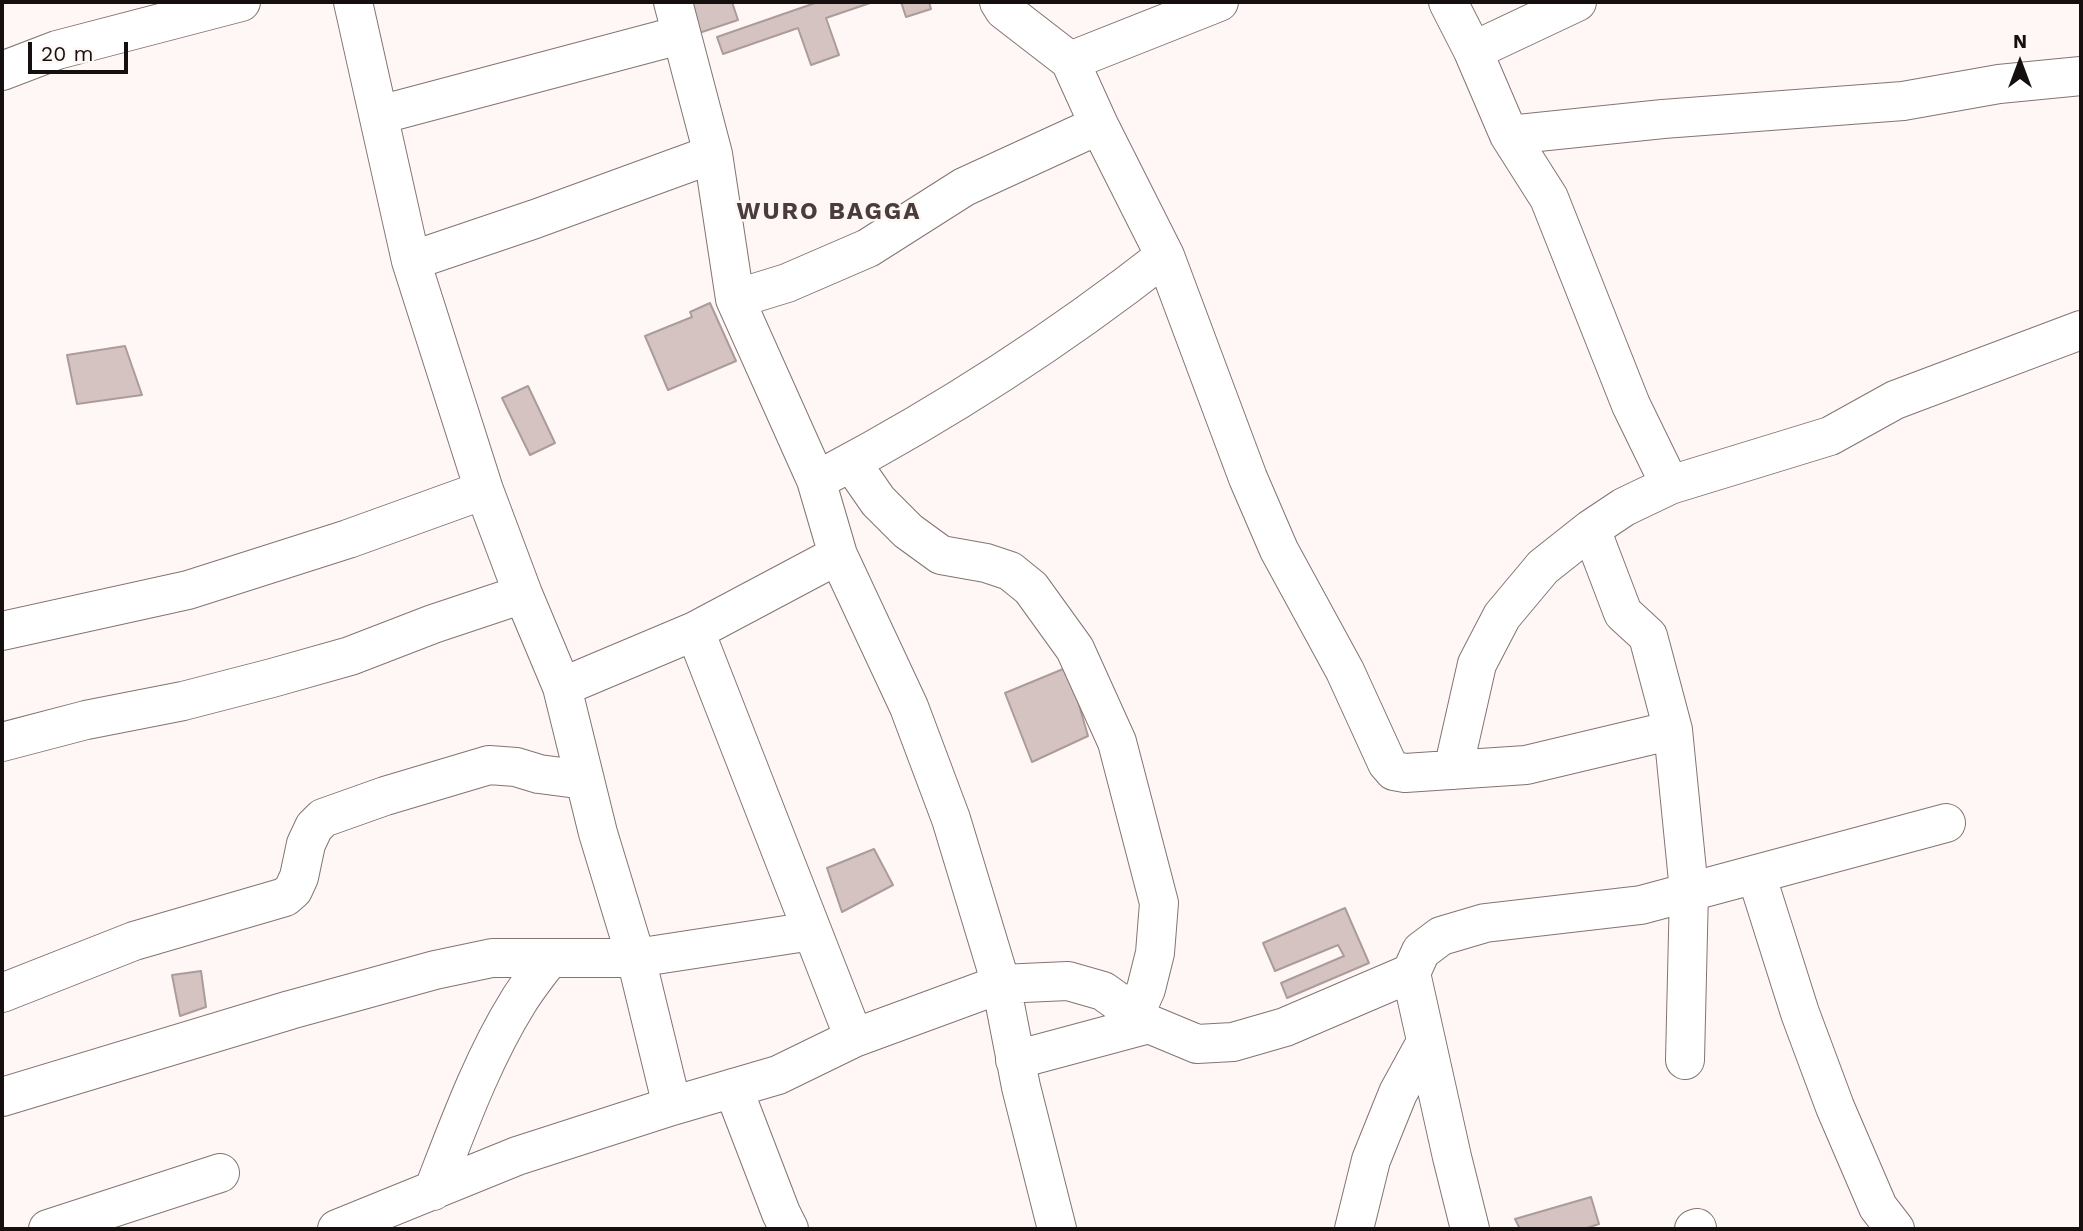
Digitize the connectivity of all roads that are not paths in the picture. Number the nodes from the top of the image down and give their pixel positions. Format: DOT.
graph roads {
  1 [pos="241,2"];
  2 [pos="353,2"];
  3 [pos="999,2"];
  4 [pos="1219,2"];
  5 [pos="1448,2"];
  6 [pos="1577,2"];
  7 [pos="676,18"];
  8 [pos="1473,51"];
  9 [pos="1070,61"];
  10 [pos="2,71"];
  11 [pos="2081,76"];
  12 [pos="379,115"];
  13 [pos="1099,125"];
  14 [pos="1509,135"];
  15 [pos="713,154"];
  16 [pos="1165,256"];
  17 [pos="411,261"];
  18 [pos="735,299"];
  19 [pos="2081,330"];
  20 [pos="851,462"];
  21 [pos="816,481"];
  22 [pos="1670,485"];
  23 [pos="484,491"];
  24 [pos="1591,529"];
  25 [pos="838,555"];
  26 [pos="523,594"];
  27 [pos="2,631"];
  28 [pos="695,631"];
  29 [pos="562,687"];
  30 [pos="1673,730"];
  31 [pos="2,742"];
  32 [pos="1453,770"];
  33 [pos="584,780"];
  34 [pos="1946,823"];
  35 [pos="1756,874"];
  36 [pos="1689,891"];
  37 [pos="813,931"];
  38 [pos="550,958"];
  39 [pos="636,958"];
  40 [pos="1411,973"];
  41 [pos="1001,985"];
  42 [pos="2,993"];
  43 [pos="1142,1019"];
  44 [pos="854,1038"];
  45 [pos="1426,1042"];
  46 [pos="1015,1060"];
  47 [pos="1685,1060"];
  48 [pos="733,1088"];
  49 [pos="2,1097"];
  50 [pos="672,1106"];
  51 [pos="220,1173"];
  52 [pos="433,1191"];
  53 [pos="48,1229"];
  54 [pos="337,1229"];
  55 [pos="789,1229"];
  56 [pos="1057,1229"];
  57 [pos="1354,1229"];
  58 [pos="1470,1229"];
  59 [pos="1895,1229"];
  1 -- 10 [label="street"];
  2 -- 12 [label="street"];
  3 -- 9 [label="street"];
  4 -- 9 [label="street"];
  5 -- 8 [label="street"];
  6 -- 8 [label="street"];
  7 -- 12 [label="street"];
  7 -- 15 [label="street"];
  8 -- 14 [label="street"];
  9 -- 13 [label="street"];
  11 -- 14 [label="street"];
  12 -- 17 [label="street"];
  13 -- 16 [label="street"];
  13 -- 18 [label="street"];
  14 -- 22 [label="street"];
  15 -- 17 [label="street"];
  15 -- 18 [label="street"];
  16 -- 20 [label="street"];
  16 -- 32 [label="street"];
  17 -- 23 [label="street"];
  18 -- 21 [label="street"];
  19 -- 22 [label="street"];
  20 -- 21 [label="street"];
  20 -- 43 [label="street"];
  21 -- 25 [label="street"];
  22 -- 24 [label="street"];
  23 -- 26 [label="street"];
  23 -- 27 [label="street"];
  24 -- 30 [label="street"];
  24 -- 32 [label="street"];
  25 -- 28 [label="street"];
  25 -- 41 [label="street"];
  26 -- 29 [label="street"];
  26 -- 31 [label="street"];
  28 -- 29 [label="street"];
  28 -- 37 [label="street"];
  29 -- 33 [label="street"];
  30 -- 32 [label="street"];
  30 -- 36 [label="street"];
  33 -- 39 [label="street"];
  33 -- 42 [label="street"];
  34 -- 35 [label="street"];
  35 -- 36 [label="street"];
  35 -- 59 [label="street"];
  36 -- 40 [label="street"];
  36 -- 47 [label="street"];
  37 -- 39 [label="street"];
  37 -- 44 [label="street"];
  38 -- 39 [label="street"];
  38 -- 49 [label="street"];
  38 -- 52 [label="street"];
  39 -- 50 [label="street"];
  40 -- 43 [label="street"];
  40 -- 45 [label="street"];
  41 -- 43 [label="street"];
  41 -- 44 [label="street"];
  41 -- 46 [label="street"];
  43 -- 46 [label="street"];
  44 -- 48 [label="street"];
  45 -- 57 [label="street"];
  45 -- 58 [label="street"];
  46 -- 56 [label="street"];
  48 -- 50 [label="street"];
  48 -- 55 [label="street"];
  50 -- 52 [label="street"];
  51 -- 53 [label="street"];
  52 -- 54 [label="street"];
}
